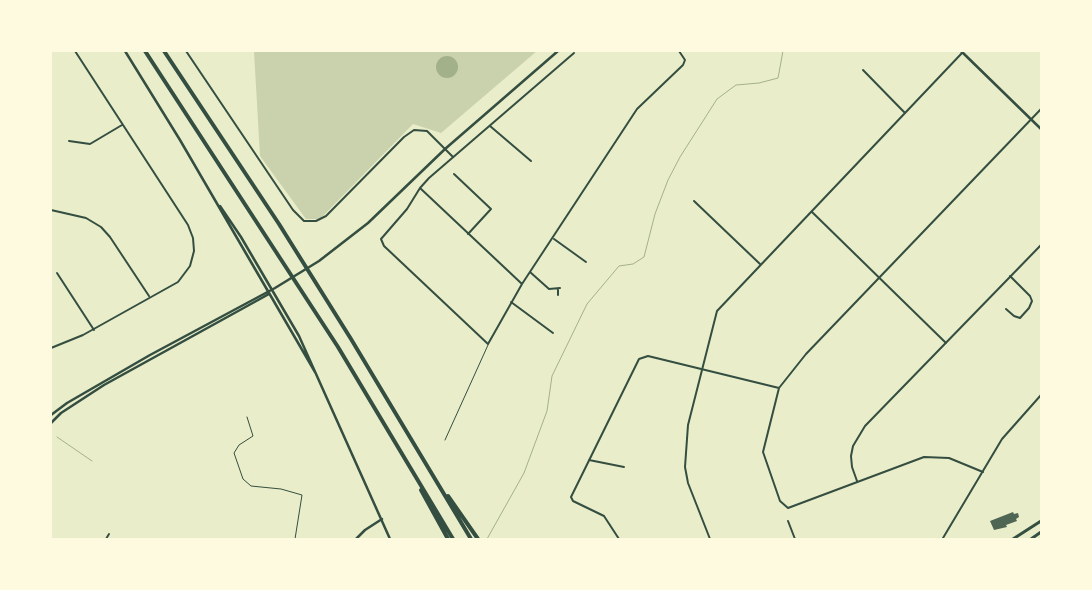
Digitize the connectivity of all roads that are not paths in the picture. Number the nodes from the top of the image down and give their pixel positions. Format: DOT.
graph roads {
  1 [pos="74,51"];
  2 [pos="125,51"];
  3 [pos="145,51"];
  4 [pos="164,51"];
  5 [pos="186,51"];
  6 [pos="558,51"];
  7 [pos="678,51"];
  8 [pos="961,52"];
  9 [pos="574,53"];
  10 [pos="863,70"];
  11 [pos="1041,109"];
  12 [pos="905,113"];
  13 [pos="1030,119"];
  14 [pos="122,125"];
  15 [pos="490,126"];
  16 [pos="1041,129"];
  17 [pos="69,141"];
  18 [pos="445,149"];
  19 [pos="454,157"];
  20 [pos="530,161"];
  21 [pos="454,174"];
  22 [pos="420,188"];
  23 [pos="694,201"];
  24 [pos="51,210"];
  25 [pos="811,211"];
  26 [pos="468,234"];
  27 [pos="553,238"];
  28 [pos="1041,245"];
  29 [pos="586,262"];
  30 [pos="760,264"];
  31 [pos="530,272"];
  32 [pos="57,273"];
  33 [pos="1010,276"];
  34 [pos="878,277"];
  35 [pos="522,284"];
  36 [pos="270,292"];
  37 [pos="558,295"];
  38 [pos="150,297"];
  39 [pos="511,302"];
  40 [pos="1006,309"];
  41 [pos="94,330"];
  42 [pos="553,333"];
  43 [pos="946,343"];
  44 [pos="488,344"];
  45 [pos="51,348"];
  46 [pos="702,369"];
  47 [pos="779,388"];
  48 [pos="1041,395"];
  49 [pos="51,415"];
  50 [pos="247,417"];
  51 [pos="51,423"];
  52 [pos="445,440"];
  53 [pos="589,460"];
  54 [pos="624,467"];
  55 [pos="431,471"];
  56 [pos="983,472"];
  57 [pos="416,477"];
  58 [pos="857,481"];
  59 [pos="382,519"];
  60 [pos="788,521"];
  61 [pos="1041,521"];
  62 [pos="1041,532"];
  63 [pos="109,534"];
  64 [pos="477,537"];
  65 [pos="944,538"];
  66 [pos="106,539"];
  67 [pos="295,539"];
  68 [pos="356,539"];
  69 [pos="390,539"];
  70 [pos="448,539"];
  71 [pos="453,539"];
  72 [pos="471,539"];
  73 [pos="619,539"];
  74 [pos="710,539"];
  75 [pos="795,539"];
  76 [pos="928,539"];
  77 [pos="1013,539"];
  78 [pos="1031,539"];
  1 -- 14 [label="street"];
  2 -- 36 [label="main road"];
  3 -- 57 [label="highway"];
  4 -- 55 [label="highway"];
  5 -- 18 [label="street"];
  6 -- 18 [label="main road"];
  7 -- 27 [label="street"];
  8 -- 12 [label="street"];
  8 -- 13 [label="main road"];
  9 -- 15 [label="street"];
  10 -- 12 [label="street"];
  11 -- 13 [label="street"];
  12 -- 25 [label="street"];
  13 -- 16 [label="main road"];
  13 -- 34 [label="street"];
  14 -- 17 [label="street"];
  14 -- 38 [label="street"];
  15 -- 19 [label="street"];
  15 -- 20 [label="street"];
  18 -- 19 [label="street"];
  18 -- 36 [label="main road"];
  19 -- 22 [label="street"];
  21 -- 26 [label="street"];
  22 -- 26 [label="street"];
  22 -- 44 [label="street"];
  23 -- 30 [label="street"];
  24 -- 38 [label="street"];
  25 -- 30 [label="street"];
  25 -- 34 [label="street"];
  26 -- 35 [label="street"];
  27 -- 29 [label="street"];
  27 -- 31 [label="street"];
  28 -- 33 [label="street"];
  30 -- 46 [label="street"];
  31 -- 35 [label="street"];
  31 -- 37 [label="street"];
  32 -- 41 [label="street"];
  33 -- 40 [label="street"];
  33 -- 43 [label="street"];
  34 -- 43 [label="street"];
  34 -- 47 [label="street"];
  35 -- 39 [label="street"];
  36 -- 49 [label="main road"];
  36 -- 51 [label="main road"];
  36 -- 59 [label="main road"];
  38 -- 41 [label="street"];
  39 -- 42 [label="street"];
  39 -- 44 [label="street"];
  41 -- 45 [label="street"];
  43 -- 58 [label="street"];
  44 -- 52 [label="lane"];
  46 -- 47 [label="street"];
  46 -- 53 [label="street"];
  46 -- 74 [label="street"];
  47 -- 58 [label="street"];
  48 -- 56 [label="street"];
  50 -- 67 [label="lane"];
  53 -- 54 [label="street"];
  53 -- 73 [label="street"];
  55 -- 64 [label="highway"];
  55 -- 72 [label="highway"];
  56 -- 58 [label="street"];
  56 -- 65 [label="street"];
  57 -- 70 [label="highway"];
  57 -- 71 [label="highway"];
  59 -- 68 [label="main road"];
  59 -- 69 [label="main road"];
  60 -- 75 [label="street"];
  61 -- 77 [label="main road"];
  62 -- 78 [label="main road"];
  63 -- 66 [label="street"];
  65 -- 76 [label="street"];
}
